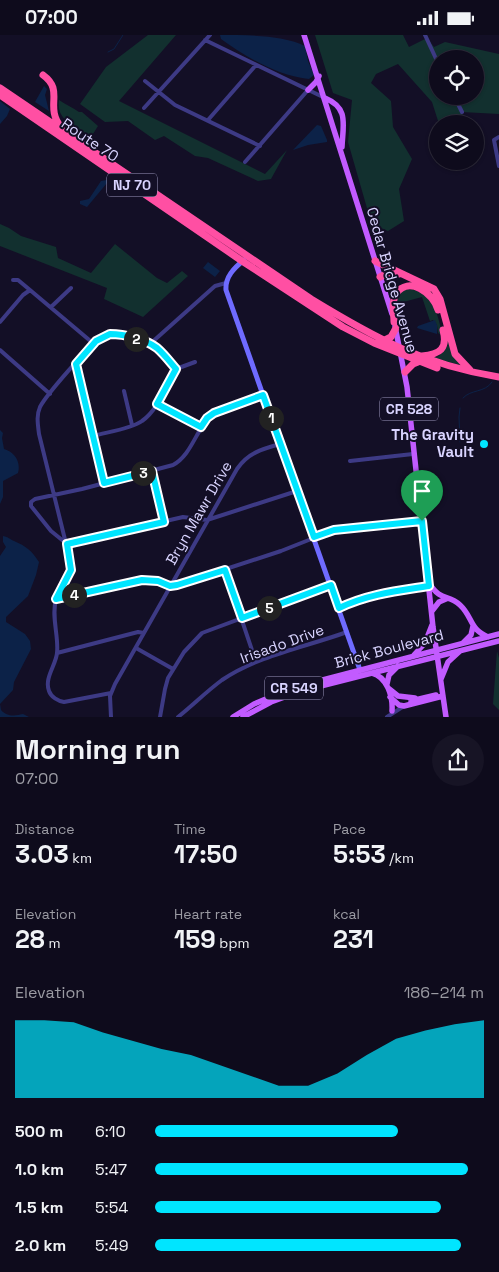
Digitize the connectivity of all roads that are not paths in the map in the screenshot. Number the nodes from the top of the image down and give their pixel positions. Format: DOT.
graph roads {
  1 [pos="210,35"];
  2 [pos="304,35"];
  3 [pos="425,35"];
  4 [pos="206,40"];
  5 [pos="432,50"];
  6 [pos="256,65"];
  7 [pos="43,75"];
  8 [pos="319,76"];
  9 [pos="145,81"];
  10 [pos="0,88"];
  11 [pos="308,90"];
  12 [pos="159,92"];
  13 [pos="0,95"];
  14 [pos="325,98"];
  15 [pos="458,105"];
  16 [pos="144,108"];
  17 [pos="462,112"];
  18 [pos="208,120"];
  19 [pos="66,133"];
  20 [pos="499,137"];
  21 [pos="260,146"];
  22 [pos="342,154"];
  23 [pos="246,162"];
  24 [pos="499,166"];
  25 [pos="246,259"];
  26 [pos="375,261"];
  27 [pos="402,274"];
  28 [pos="380,277"];
  29 [pos="13,280"];
  30 [pos="226,283"];
  31 [pos="71,288"];
  32 [pos="30,290"];
  33 [pos="51,307"];
  34 [pos="0,323"];
  35 [pos="395,325"];
  36 [pos="383,341"];
  37 [pos="94,344"];
  38 [pos="150,344"];
  39 [pos="0,350"];
  40 [pos="401,352"];
  41 [pos="419,359"];
  42 [pos="195,362"];
  43 [pos="76,364"];
  44 [pos="176,369"];
  45 [pos="404,372"];
  46 [pos="472,372"];
  47 [pos="499,378"];
  48 [pos="124,391"];
  49 [pos="50,393"];
  50 [pos="263,395"];
  51 [pos="157,404"];
  52 [pos="132,425"];
  53 [pos="201,427"];
  54 [pos="93,436"];
  55 [pos="280,444"];
  56 [pos="413,454"];
  57 [pos="350,461"];
  58 [pos="152,471"];
  59 [pos="104,483"];
  60 [pos="297,491"];
  61 [pos="55,495"];
  62 [pos="207,520"];
  63 [pos="422,521"];
  64 [pos="164,522"];
  65 [pos="314,537"];
  66 [pos="67,544"];
  67 [pos="225,570"];
  68 [pos="429,584"];
  69 [pos="331,585"];
  70 [pos="170,586"];
  71 [pos="56,599"];
  72 [pos="446,599"];
  73 [pos="339,608"];
  74 [pos="432,611"];
  75 [pos="242,618"];
  76 [pos="433,623"];
  77 [pos="473,626"];
  78 [pos="347,632"];
  79 [pos="144,633"];
  80 [pos="499,634"];
  81 [pos="489,637"];
  82 [pos="499,641"];
  83 [pos="463,646"];
  84 [pos="136,648"];
  85 [pos="437,652"];
  86 [pos="57,653"];
  87 [pos="414,655"];
  88 [pos="256,662"];
  89 [pos="398,665"];
  90 [pos="174,669"];
  91 [pos="360,669"];
  92 [pos="370,673"];
  93 [pos="441,681"];
  94 [pos="388,686"];
  95 [pos="111,693"];
  96 [pos="430,696"];
  97 [pos="443,696"];
  98 [pos="390,697"];
  99 [pos="419,698"];
  100 [pos="402,706"];
  101 [pos="390,714"];
  102 [pos="111,717"];
  103 [pos="160,717"];
  104 [pos="178,717"];
  105 [pos="233,717"];
  106 [pos="243,717"];
  107 [pos="446,717"];
  1 -- 4 [label="street"];
  2 -- 8 [label="main road, Cedar Bridge Avenue / CR 528"];
  3 -- 5 [label="street"];
  4 -- 6 [label="street"];
  4 -- 12 [label="street"];
  6 -- 11 [label="street"];
  6 -- 18 [label="street"];
  7 -- 19 [label="highway"];
  8 -- 11 [label="main road"];
  8 -- 14 [label="main road, Cedar Bridge Avenue / CR 528"];
  9 -- 12 [label="street"];
  10 -- 19 [label="highway, NJ 70"];
  11 -- 14 [label="street"];
  11 -- 21 [label="street"];
  12 -- 16 [label="street"];
  12 -- 18 [label="street"];
  13 -- 25 [label="highway, Route 70 / NJ 70"];
  14 -- 22 [label="main road, Cedar Bridge Avenue / CR 528"];
  14 -- 22 [label="main road"];
  15 -- 17 [label="street"];
  18 -- 21 [label="street"];
  19 -- 25 [label="highway, Route 70 / NJ 70"];
  20 -- 24 [label="street"];
  21 -- 23 [label="street"];
  22 -- 26 [label="main road, Cedar Bridge Avenue / CR 528"];
  25 -- 30 [label="street"];
  25 -- 36 [label="highway, NJ 70"];
  25 -- 40 [label="highway, NJ 70"];
  26 -- 27 [label="highway"];
  26 -- 28 [label="main road, Cedar Bridge Avenue / CR 528"];
  27 -- 28 [label="highway"];
  27 -- 46 [label="highway"];
  28 -- 35 [label="main road, Cedar Bridge Avenue / CR 528"];
  29 -- 32 [label="street"];
  30 -- 38 [label="street"];
  30 -- 50 [label="street"];
  31 -- 33 [label="street"];
  32 -- 33 [label="street"];
  32 -- 34 [label="street"];
  33 -- 37 [label="street"];
  35 -- 36 [label="highway"];
  35 -- 40 [label="main road, Cedar Bridge Avenue / CR 528"];
  35 -- 41 [label="highway"];
  36 -- 40 [label="highway, NJ 70"];
  37 -- 38 [label="street"];
  37 -- 43 [label="street"];
  38 -- 44 [label="street"];
  39 -- 49 [label="street"];
  40 -- 41 [label="highway, NJ 70"];
  40 -- 45 [label="main road, Cedar Bridge Avenue / CR 528"];
  41 -- 45 [label="highway"];
  41 -- 46 [label="highway, NJ 70"];
  41 -- 47 [label="highway, NJ 70"];
  42 -- 44 [label="street"];
  43 -- 49 [label="street"];
  43 -- 54 [label="street"];
  44 -- 51 [label="street"];
  45 -- 56 [label="main road, Cedar Bridge Avenue / CR 528"];
  46 -- 47 [label="highway, NJ 70"];
  48 -- 52 [label="street"];
  49 -- 61 [label="street"];
  50 -- 53 [label="street"];
  50 -- 55 [label="street"];
  51 -- 52 [label="street"];
  51 -- 53 [label="street"];
  52 -- 54 [label="street"];
  53 -- 58 [label="street"];
  54 -- 59 [label="street"];
  55 -- 60 [label="street"];
  55 -- 62 [label="street, Bryn Mawr Drive"];
  56 -- 57 [label="street"];
  56 -- 63 [label="main road, Cedar Bridge Avenue / CR 528"];
  58 -- 59 [label="street"];
  58 -- 64 [label="street"];
  59 -- 61 [label="street"];
  60 -- 62 [label="street"];
  60 -- 65 [label="street"];
  61 -- 66 [label="street"];
  61 -- 66 [label="street"];
  62 -- 64 [label="street"];
  62 -- 70 [label="street, Bryn Mawr Drive"];
  63 -- 65 [label="street"];
  63 -- 68 [label="main road, Cedar Bridge Avenue / CR 528"];
  64 -- 66 [label="street"];
  65 -- 67 [label="street"];
  65 -- 69 [label="street"];
  66 -- 71 [label="street"];
  67 -- 70 [label="street"];
  67 -- 75 [label="street"];
  68 -- 72 [label="main road"];
  68 -- 73 [label="street"];
  68 -- 74 [label="main road, Cedar Bridge Avenue / CR 528"];
  69 -- 73 [label="street"];
  69 -- 75 [label="street"];
  70 -- 71 [label="street"];
  70 -- 79 [label="street, Bryn Mawr Drive"];
  71 -- 86 [label="street"];
  72 -- 74 [label="main road"];
  72 -- 77 [label="main road"];
  73 -- 78 [label="street"];
  74 -- 76 [label="main road, Cedar Bridge Avenue / CR 528"];
  75 -- 88 [label="street"];
  75 -- 90 [label="street"];
  76 -- 85 [label="main road, Cedar Bridge Avenue / CR 528"];
  76 -- 87 [label="main road"];
  77 -- 81 [label="main road"];
  77 -- 83 [label="main road"];
  78 -- 88 [label="street, Irisado Drive"];
  78 -- 91 [label="street"];
  79 -- 84 [label="street, Bryn Mawr Drive"];
  79 -- 86 [label="street"];
  80 -- 81 [label="main road, Brick Boulevard / CR 549"];
  81 -- 83 [label="main road, Brick Boulevard / CR 549"];
  82 -- 83 [label="main road, Brick Boulevard / CR 549"];
  83 -- 85 [label="main road, Brick Boulevard / CR 549"];
  83 -- 93 [label="main road"];
  84 -- 90 [label="street"];
  84 -- 95 [label="street, Bryn Mawr Drive"];
  85 -- 87 [label="main road, Brick Boulevard / CR 549"];
  85 -- 89 [label="main road, Brick Boulevard / CR 549"];
  85 -- 93 [label="main road, Cedar Bridge Avenue / CR 528"];
  86 -- 95 [label="street"];
  87 -- 91 [label="main road, Brick Boulevard / CR 549"];
  88 -- 104 [label="street, Irisado Drive"];
  89 -- 92 [label="main road, Brick Boulevard / CR 549"];
  89 -- 94 [label="main road"];
  90 -- 103 [label="street"];
  91 -- 105 [label="main road, Brick Boulevard / CR 549"];
  92 -- 94 [label="main road"];
  92 -- 106 [label="main road, Brick Boulevard / CR 549"];
  93 -- 96 [label="main road"];
  93 -- 97 [label="main road, Cedar Bridge Avenue / CR 528"];
  94 -- 98 [label="main road"];
  94 -- 99 [label="main road"];
  95 -- 102 [label="street"];
  96 -- 97 [label="main road"];
  96 -- 99 [label="main road"];
  97 -- 100 [label="main road"];
  97 -- 107 [label="main road, Cedar Bridge Avenue / CR 528"];
  98 -- 100 [label="main road"];
  98 -- 101 [label="main road"];
  99 -- 100 [label="main road"];
  100 -- 101 [label="street"];
}
